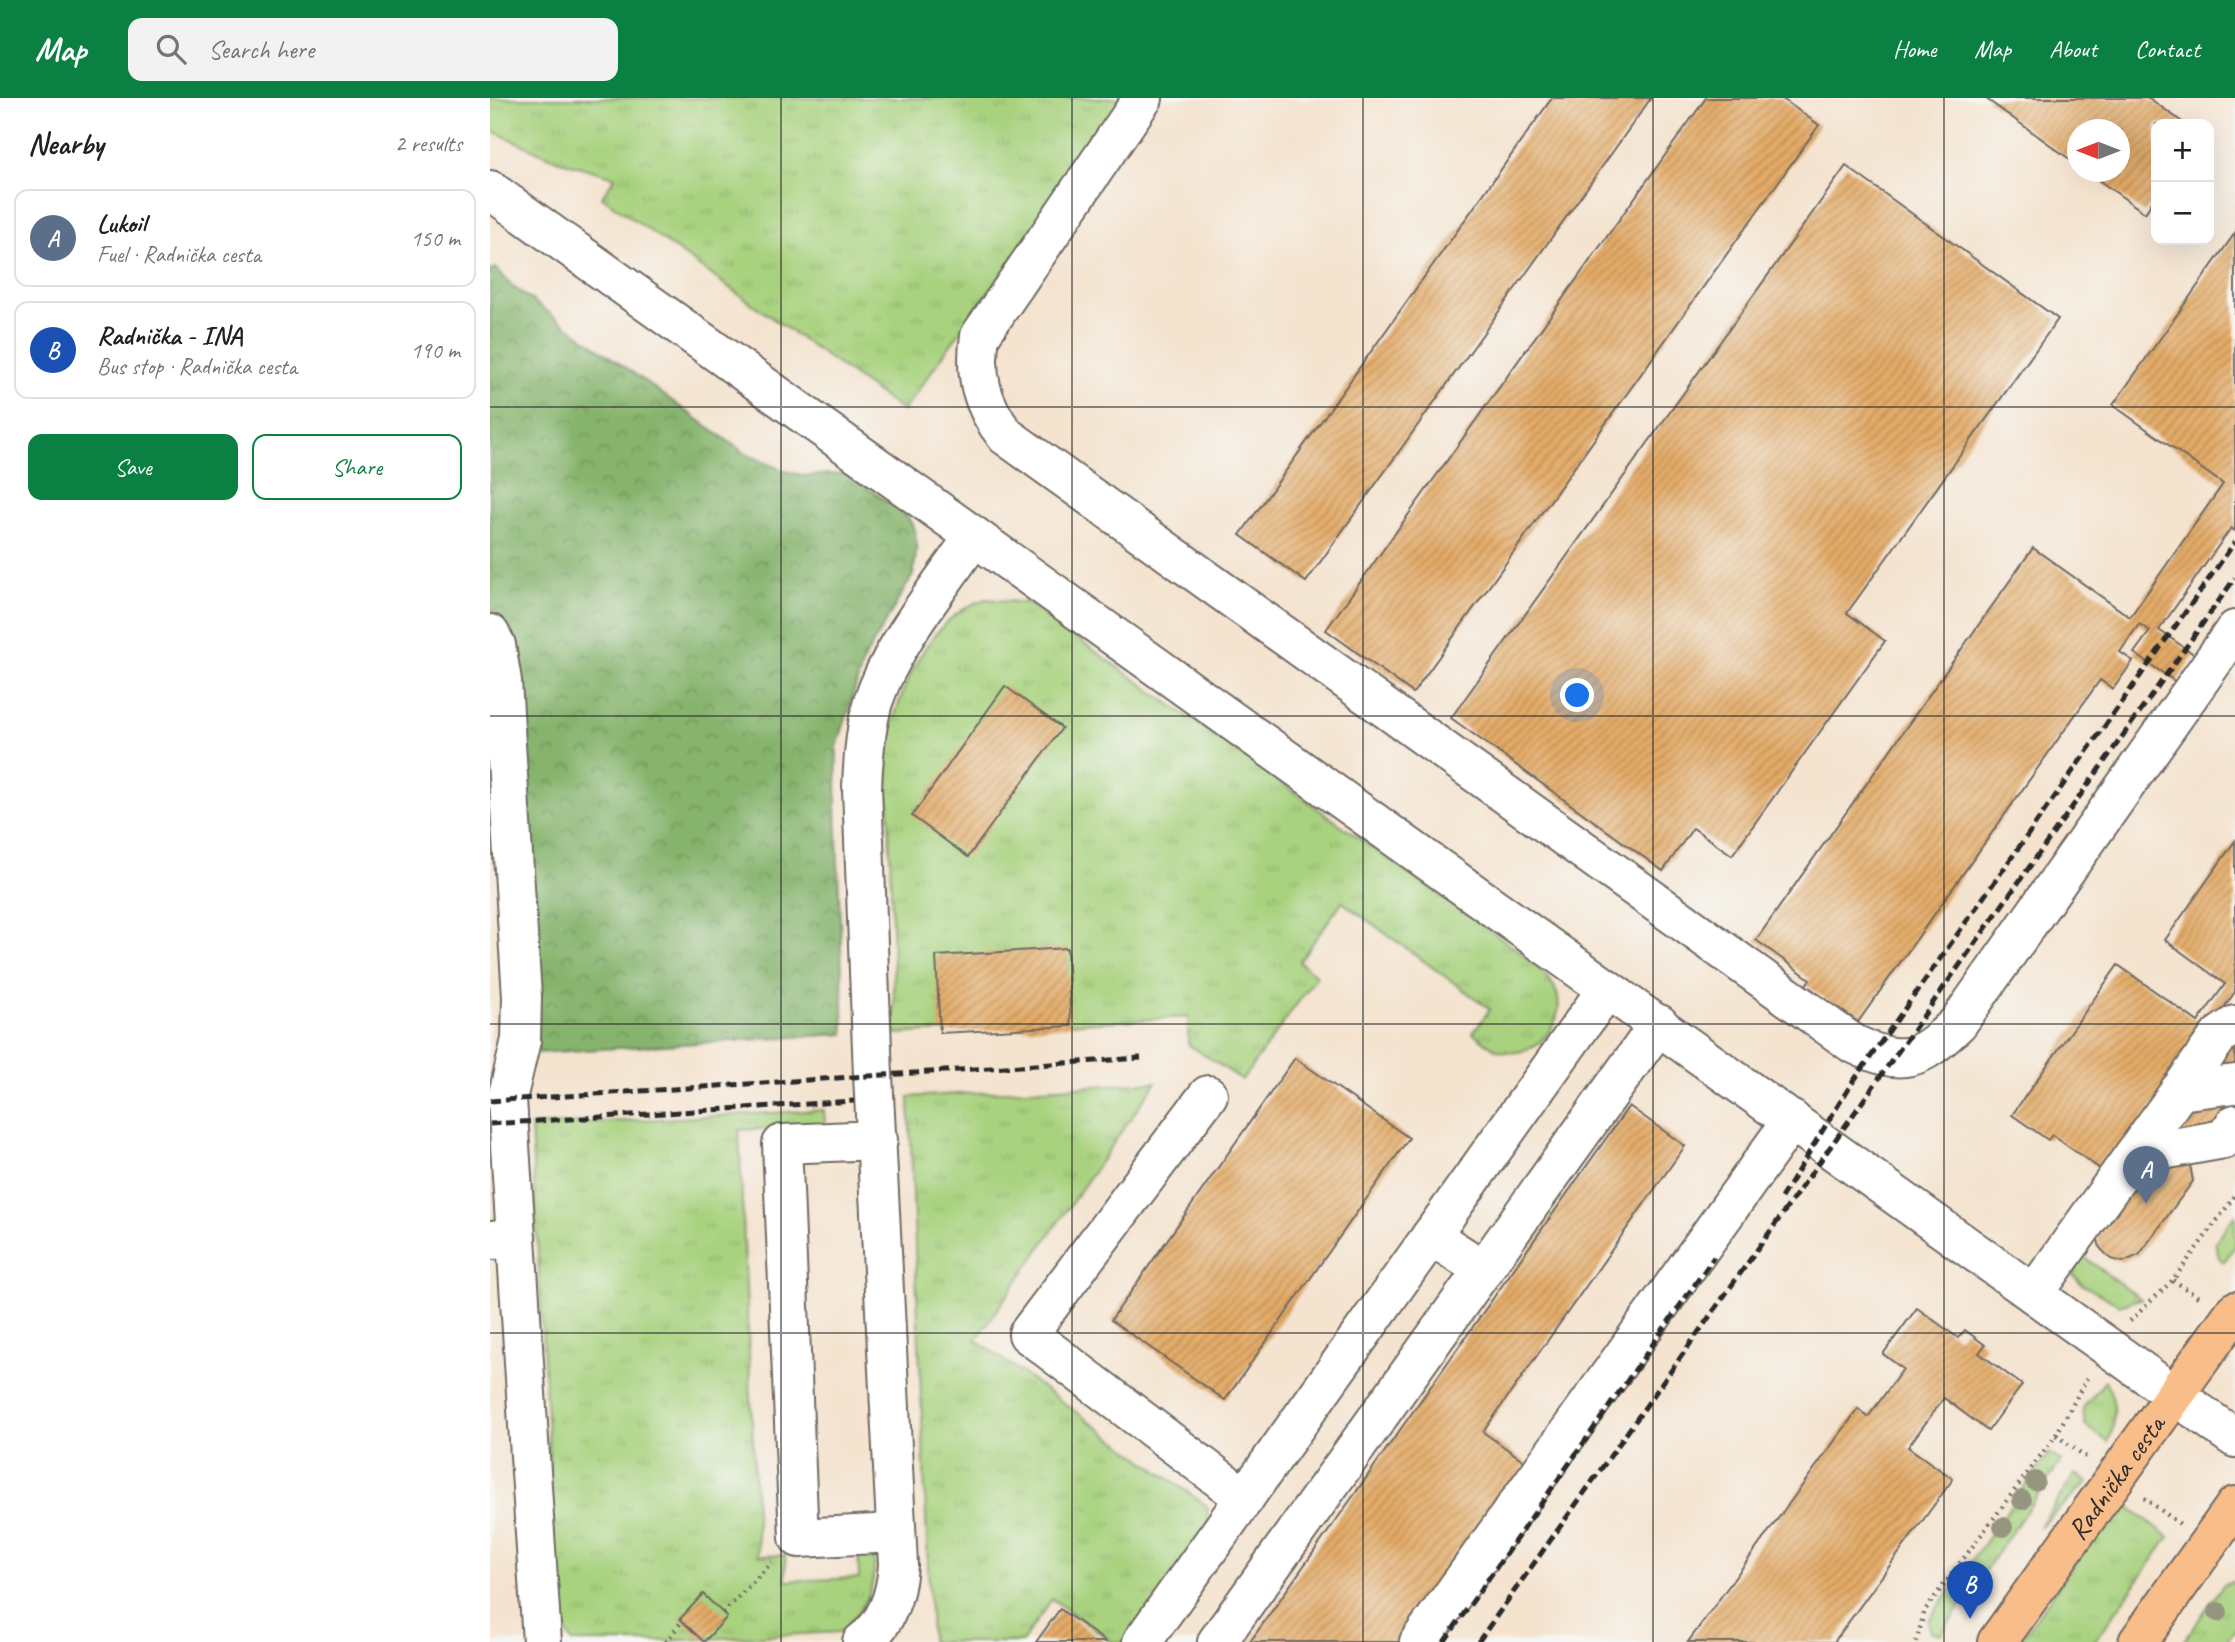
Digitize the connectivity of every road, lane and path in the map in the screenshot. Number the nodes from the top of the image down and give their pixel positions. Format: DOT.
graph roads {
  1 [pos="1143,98"];
  2 [pos="497,203"];
  3 [pos="974,537"];
  4 [pos="2235,629"];
  5 [pos="490,634"];
  6 [pos="1607,989"];
  7 [pos="1659,1024"];
  8 [pos="2235,1026"];
  9 [pos="2218,1058"];
  10 [pos="2235,1084"];
  11 [pos="2179,1091"];
  12 [pos="1208,1095"];
  13 [pos="2235,1111"];
  14 [pos="1793,1119"];
  15 [pos="2235,1124"];
  16 [pos="878,1140"];
  17 [pos="2144,1140"];
  18 [pos="2235,1196"];
  19 [pos="1431,1236"];
  20 [pos="503,1239"];
  21 [pos="1483,1270"];
  22 [pos="2173,1280"];
  23 [pos="2034,1294"];
  24 [pos="2218,1305"];
  25 [pos="2120,1330"];
  26 [pos="2088,1376"];
  27 [pos="2175,1394"];
  28 [pos="2056,1435"];
  29 [pos="2235,1438"];
  30 [pos="2090,1460"];
  31 [pos="2133,1490"];
  32 [pos="1245,1498"];
  33 [pos="2235,1506"];
  34 [pos="2183,1526"];
  35 [pos="799,1529"];
  36 [pos="894,1533"];
  37 [pos="723,1613"];
  38 [pos="682,1621"];
  39 [pos="542,1642"];
  40 [pos="666,1642"];
  41 [pos="862,1642"];
  42 [pos="1142,1642"];
  43 [pos="1217,1642"];
  44 [pos="1419,1642"];
  45 [pos="1916,1642"];
  46 [pos="1997,1642"];
  47 [pos="2138,1642"];
  1 -- 4 [label="street"];
  2 -- 3 [label="street"];
  3 -- 6 [label="street"];
  3 -- 16 [label="street"];
  5 -- 20 [label="street"];
  6 -- 7 [label="street"];
  6 -- 19 [label="street"];
  7 -- 14 [label="street"];
  7 -- 21 [label="street"];
  8 -- 9 [label="street"];
  9 -- 11 [label="street"];
  10 -- 11 [label="street"];
  11 -- 17 [label="street"];
  12 -- 32 [label="street"];
  13 -- 17 [label="street"];
  14 -- 23 [label="street"];
  14 -- 44 [label="street"];
  15 -- 17 [label="street"];
  16 -- 35 [label="street"];
  16 -- 36 [label="street"];
  17 -- 23 [label="street"];
  18 -- 22 [label="path"];
  19 -- 21 [label="street"];
  19 -- 32 [label="street"];
  20 -- 39 [label="street"];
  21 -- 43 [label="street"];
  22 -- 24 [label="path"];
  22 -- 25 [label="path"];
  23 -- 27 [label="street"];
  24 -- 27 [label="main road, Radnička cesta"];
  26 -- 28 [label="path"];
  27 -- 29 [label="street"];
  27 -- 46 [label="main road, Radnička cesta"];
  28 -- 30 [label="path"];
  28 -- 45 [label="path"];
  31 -- 34 [label="path"];
  32 -- 42 [label="street"];
  33 -- 47 [label="main road"];
  35 -- 36 [label="street"];
  35 -- 37 [label="path"];
  36 -- 41 [label="street"];
  38 -- 40 [label="path"];
}
